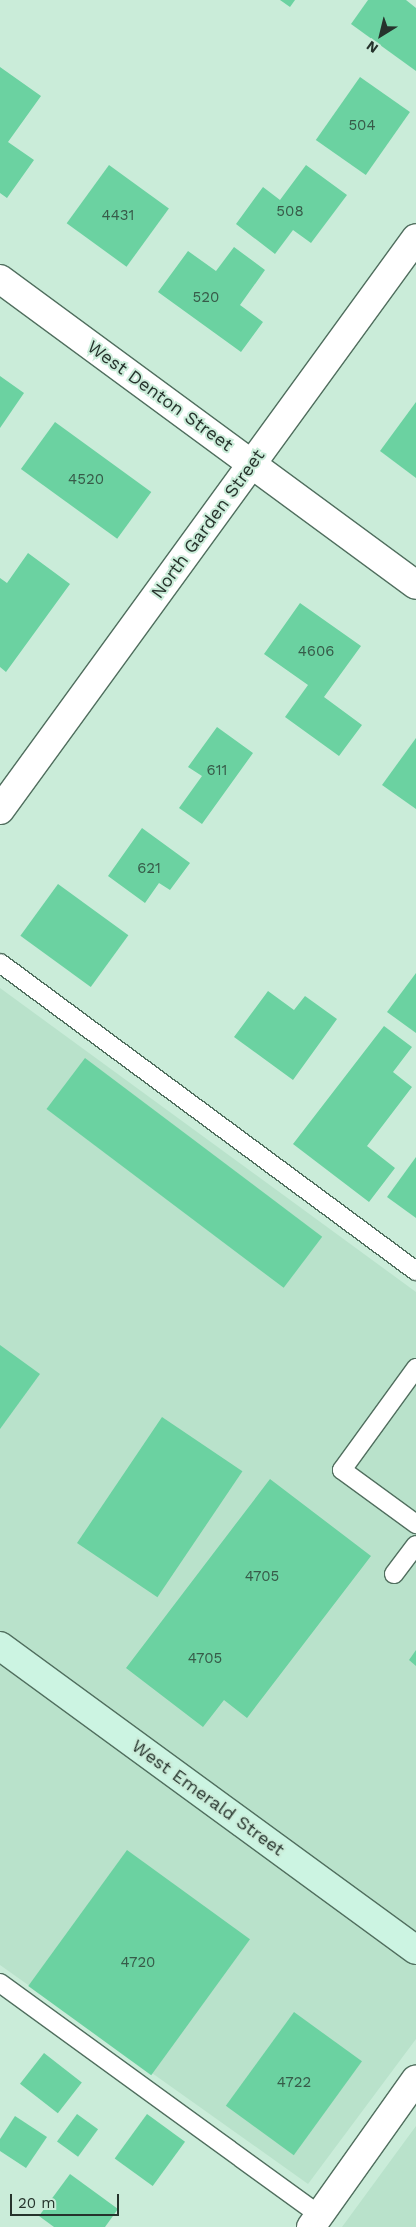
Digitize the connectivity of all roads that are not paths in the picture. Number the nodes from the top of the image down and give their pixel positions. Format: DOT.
graph roads {
  1 [pos="416,238"];
  2 [pos="0,279"];
  3 [pos="252,464"];
  4 [pos="416,585"];
  5 [pos="0,810"];
  6 [pos="0,963"];
  7 [pos="416,1272"];
  8 [pos="416,1368"];
  9 [pos="416,1524"];
  10 [pos="416,1544"];
  11 [pos="394,1574"];
  12 [pos="0,1646"];
  13 [pos="416,1950"];
  14 [pos="0,1984"];
  15 [pos="416,2079"];
  16 [pos="315,2221"];
  1 -- 3 [label="street, North Garden Street"];
  2 -- 3 [label="street, West Denton Street"];
  3 -- 4 [label="street, West Denton Street"];
  3 -- 5 [label="street, North Garden Street"];
  6 -- 7 [label="lane"];
  8 -- 9 [label="lane"];
  10 -- 11 [label="lane"];
  12 -- 13 [label="street, West Emerald Street"];
  14 -- 16 [label="lane"];
  15 -- 16 [label="street"];
}
